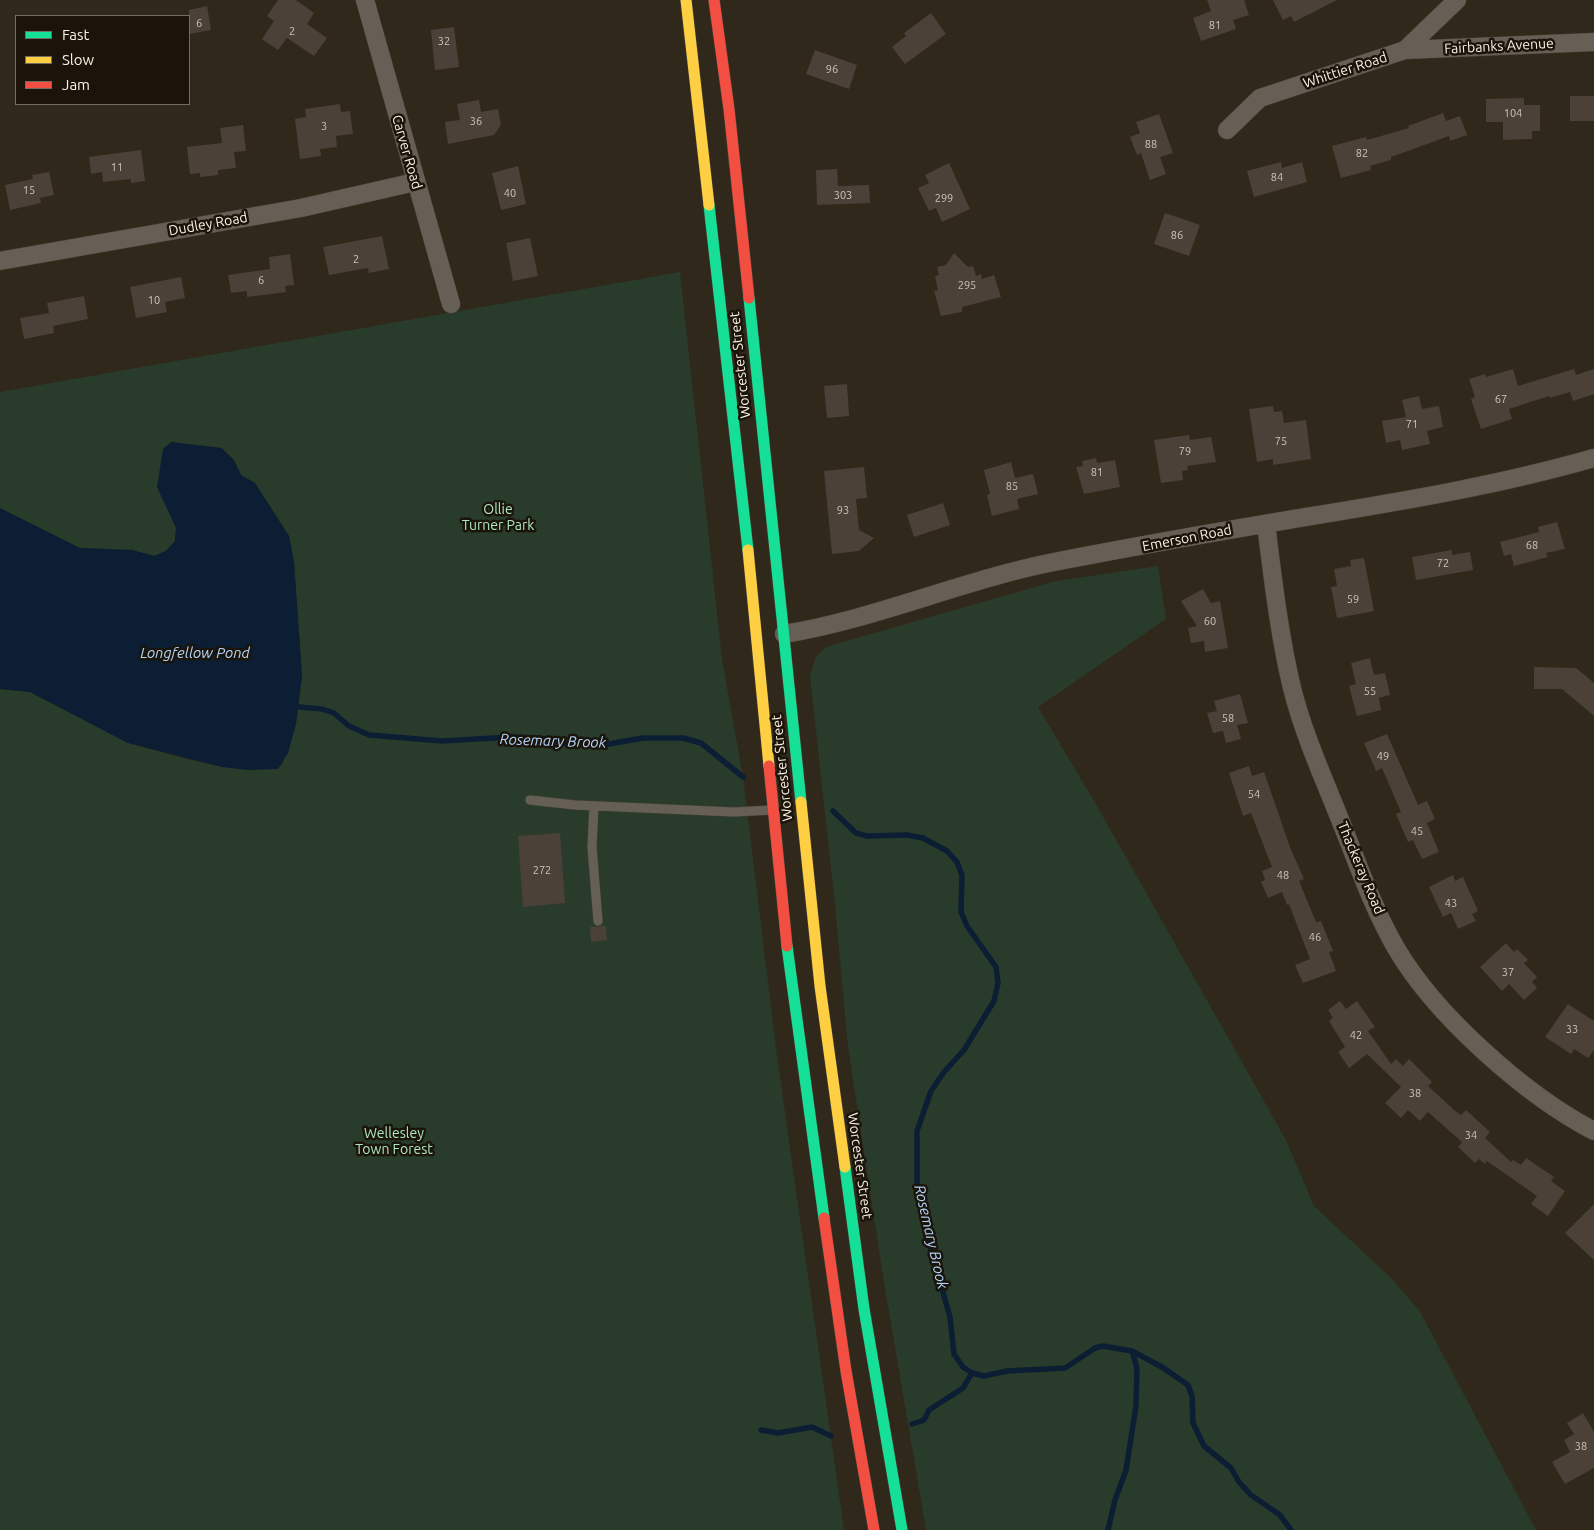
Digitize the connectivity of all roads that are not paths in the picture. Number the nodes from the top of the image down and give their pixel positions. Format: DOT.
graph roads {
  1 [pos="365,0"];
  2 [pos="686,0"];
  3 [pos="714,0"];
  4 [pos="722,0"];
  5 [pos="1457,0"];
  6 [pos="1594,42"];
  7 [pos="1405,50"];
  8 [pos="729,110"];
  9 [pos="1227,130"];
  10 [pos="415,182"];
  11 [pos="0,261"];
  12 [pos="451,304"];
  13 [pos="1594,458"];
  14 [pos="1266,524"];
  15 [pos="784,634"];
  16 [pos="530,800"];
  17 [pos="594,806"];
  18 [pos="773,810"];
  19 [pos="598,921"];
  20 [pos="1594,1131"];
  21 [pos="874,1530"];
  22 [pos="902,1530"];
  1 -- 10 [label="street, Carver Road"];
  2 -- 18 [label="highway, Worcester Street"];
  3 -- 8 [label="highway, Worcester Street"];
  4 -- 8 [label="highway"];
  5 -- 7 [label="street, Whittier Road"];
  6 -- 7 [label="street, Fairbanks Avenue"];
  7 -- 9 [label="street, Whittier Road"];
  8 -- 15 [label="highway, Worcester Street"];
  10 -- 11 [label="street, Dudley Road"];
  10 -- 12 [label="street, Carver Road"];
  13 -- 14 [label="street, Emerson Road"];
  14 -- 15 [label="street, Emerson Road"];
  14 -- 20 [label="street, Thackeray Road"];
  15 -- 22 [label="highway, Worcester Street"];
  16 -- 17 [label="lane"];
  17 -- 18 [label="lane"];
  17 -- 19 [label="lane"];
  18 -- 21 [label="highway, Worcester Street"];
}
